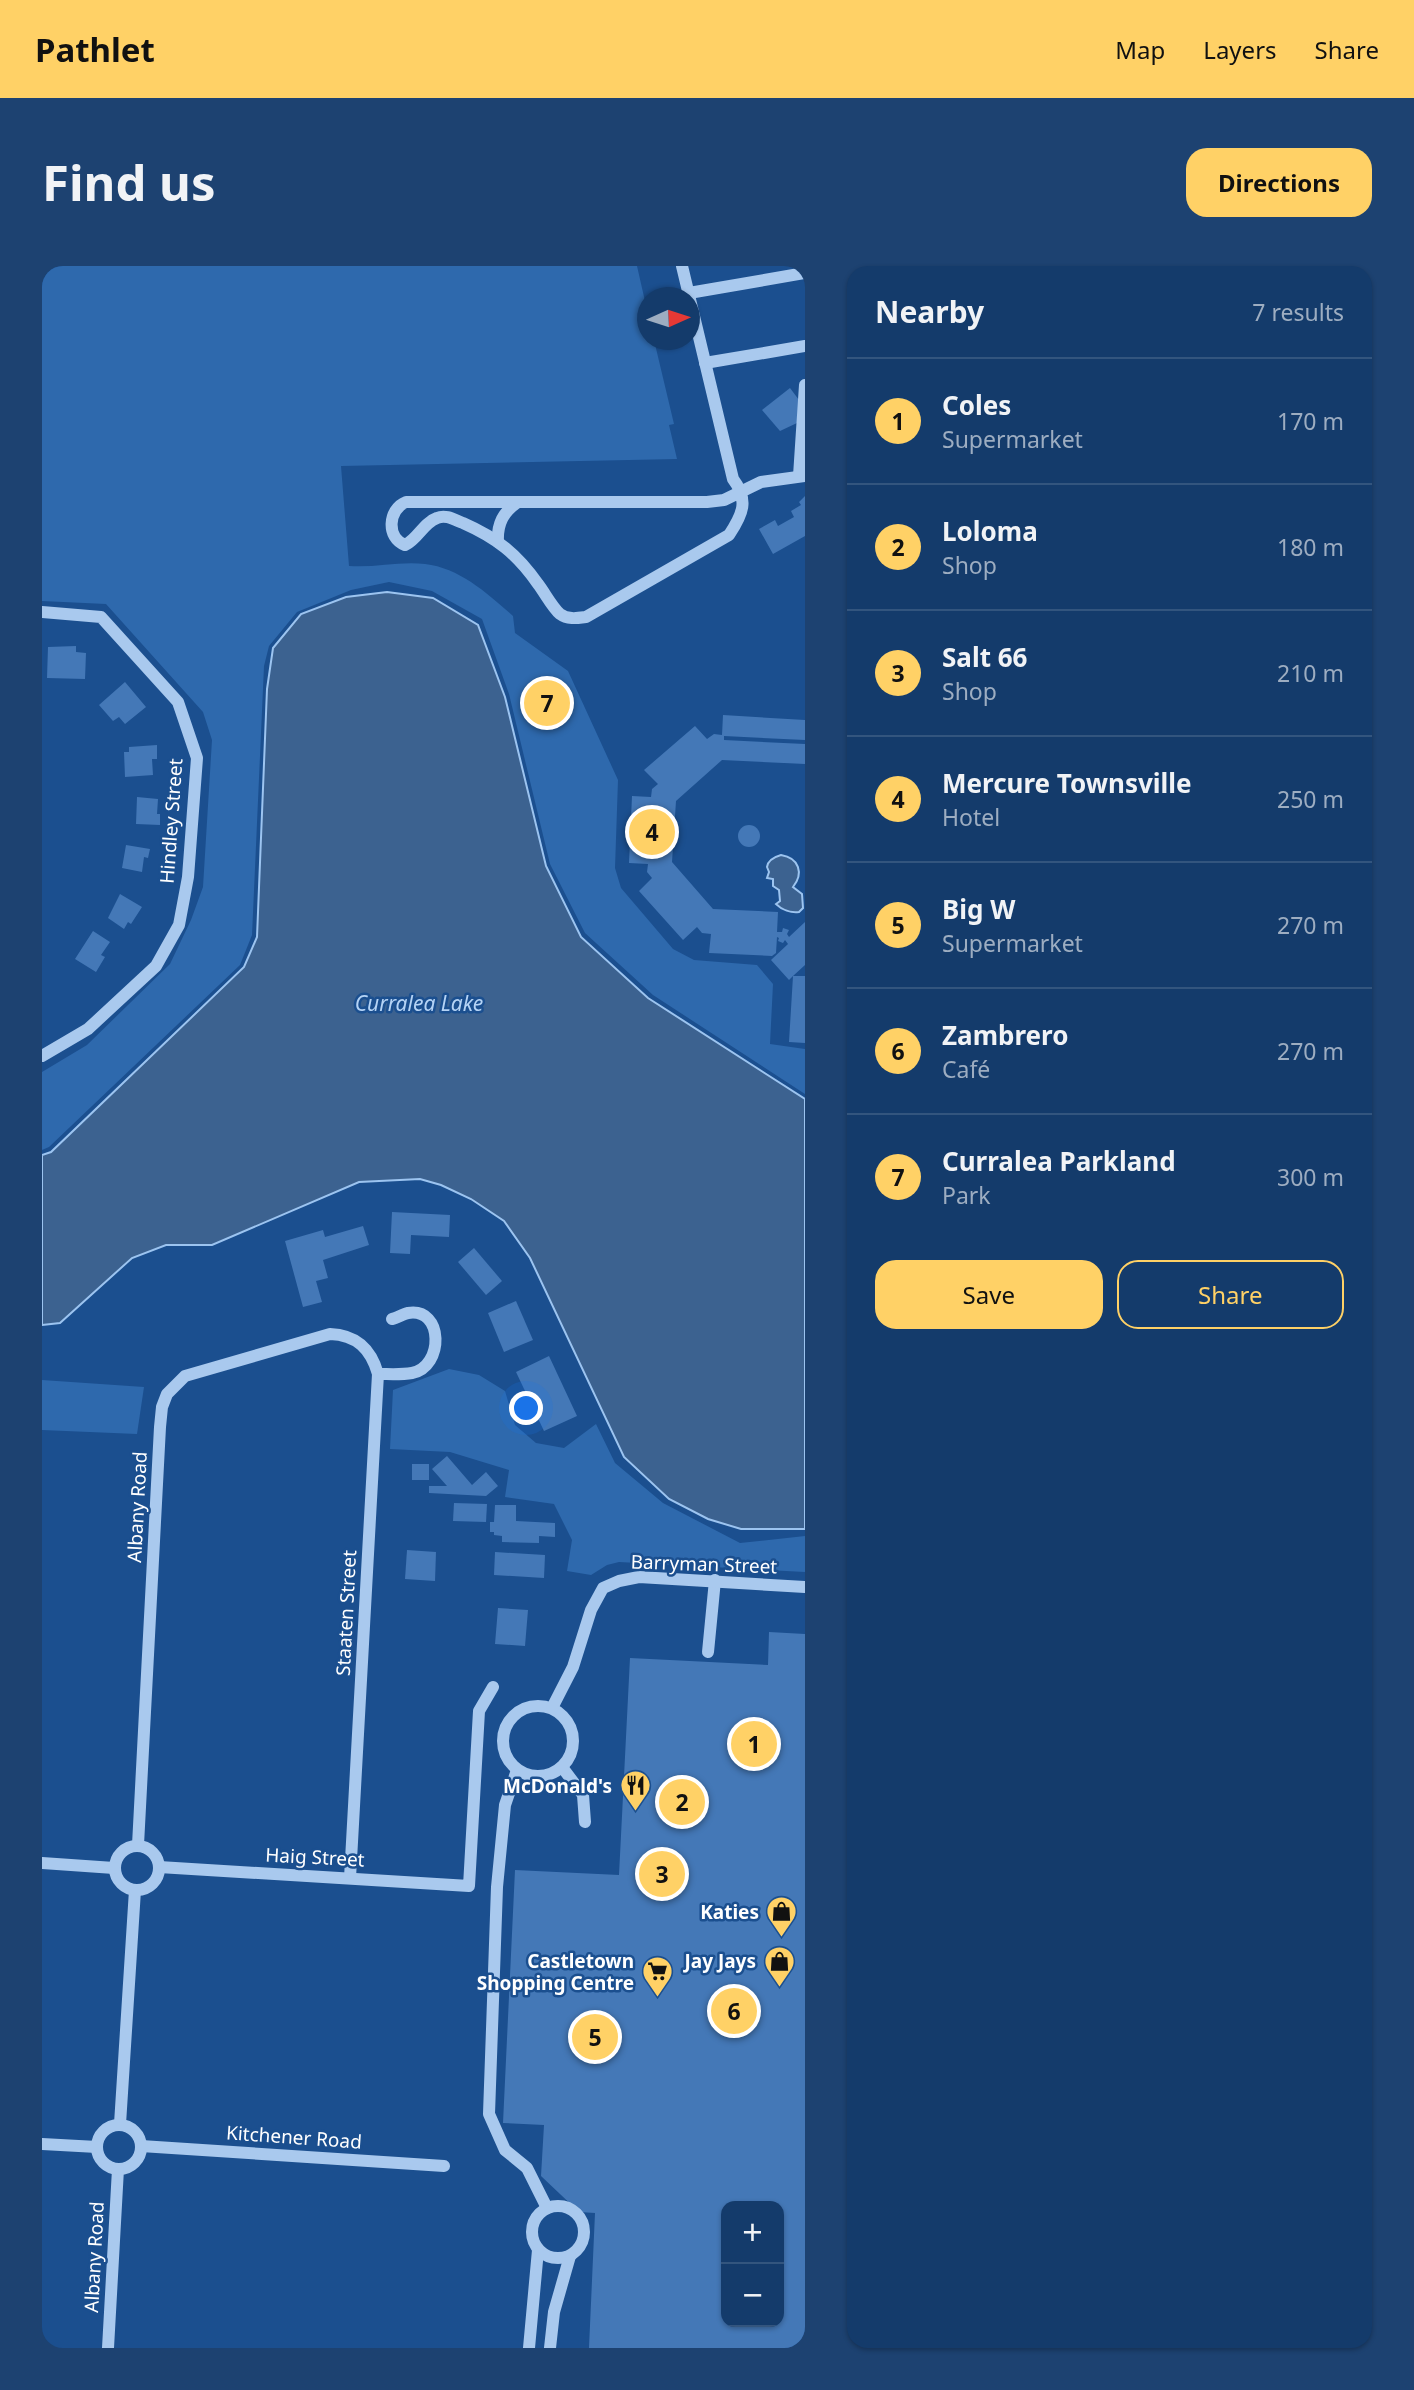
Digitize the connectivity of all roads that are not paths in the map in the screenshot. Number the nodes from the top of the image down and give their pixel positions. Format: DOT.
graph roads {
  1 [pos="682,266"];
  2 [pos="805,273"];
  3 [pos="687,287"];
  4 [pos="700,291"];
  5 [pos="700,341"];
  6 [pos="805,346"];
  7 [pos="705,363"];
  8 [pos="805,385"];
  9 [pos="802,476"];
  10 [pos="742,491"];
  11 [pos="519,502"];
  12 [pos="498,542"];
  13 [pos="42,612"];
  14 [pos="42,1056"];
  15 [pos="392,1320"];
  16 [pos="369,1351"];
  17 [pos="378,1374"];
  18 [pos="715,1580"];
  19 [pos="805,1587"];
  20 [pos="708,1652"];
  21 [pos="493,1687"];
  22 [pos="552,1708"];
  23 [pos="562,1768"];
  24 [pos="517,1770"];
  25 [pos="584,1822"];
  26 [pos="138,1845"];
  27 [pos="42,1863"];
  28 [pos="159,1867"];
  29 [pos="114,1868"];
  30 [pos="350,1878"];
  31 [pos="135,1890"];
  32 [pos="120,2124"];
  33 [pos="42,2144"];
  34 [pos="141,2146"];
  35 [pos="97,2147"];
  36 [pos="443,2166"];
  37 [pos="118,2169"];
  38 [pos="547,2208"];
  39 [pos="538,2250"];
  40 [pos="570,2256"];
  41 [pos="108,2348"];
  42 [pos="529,2348"];
  43 [pos="550,2348"];
  1 -- 3 [label="street"];
  2 -- 4 [label="street"];
  5 -- 7 [label="street"];
  6 -- 7 [label="street"];
  7 -- 10 [label="street"];
  8 -- 9 [label="street"];
  9 -- 10 [label="street"];
  10 -- 11 [label="street"];
  10 -- 12 [label="street"];
  11 -- 12 [label="street"];
  11 -- 12 [label="street"];
  13 -- 14 [label="street, Hindley Street"];
  15 -- 17 [label="street"];
  16 -- 17 [label="street, Staaten Street"];
  16 -- 26 [label="street, Albany Road"];
  17 -- 30 [label="street, Staaten Street"];
  18 -- 19 [label="street, Barryman Street"];
  18 -- 20 [label="street"];
  18 -- 22 [label="street, Barryman Street"];
  21 -- 30 [label="street, Haig Street"];
  22 -- 23 [label="street"];
  22 -- 24 [label="street"];
  23 -- 24 [label="street"];
  23 -- 25 [label="street"];
  24 -- 38 [label="street"];
  26 -- 28 [label="street"];
  26 -- 29 [label="street"];
  27 -- 29 [label="street"];
  28 -- 30 [label="street, Haig Street"];
  28 -- 31 [label="street"];
  29 -- 31 [label="street"];
  31 -- 32 [label="street"];
  32 -- 34 [label="street"];
  32 -- 35 [label="street"];
  33 -- 35 [label="street"];
  34 -- 36 [label="street, Kitchener Road"];
  34 -- 37 [label="street"];
  35 -- 37 [label="street"];
  37 -- 41 [label="street, Albany Road"];
  38 -- 39 [label="street"];
  38 -- 40 [label="street"];
  39 -- 40 [label="street"];
  39 -- 42 [label="street"];
  40 -- 43 [label="street"];
}
